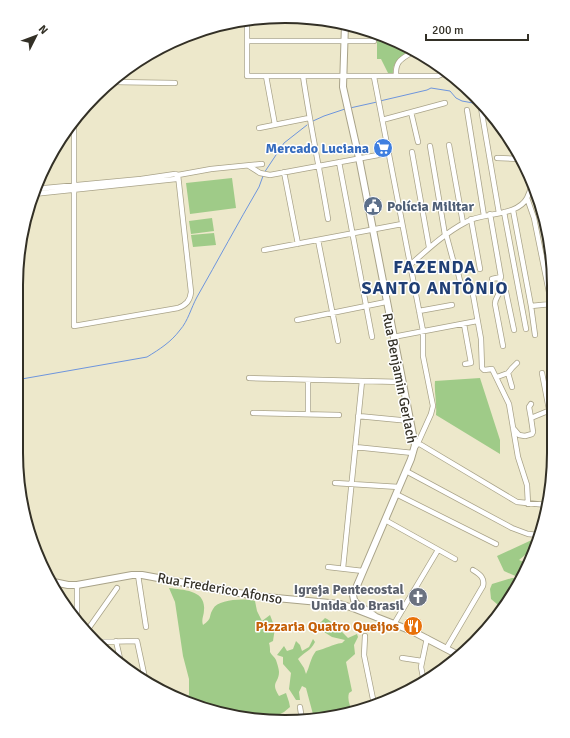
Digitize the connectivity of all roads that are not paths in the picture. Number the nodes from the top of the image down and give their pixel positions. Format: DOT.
graph roads {
  1 [pos="247,26"];
  2 [pos="345,30"];
  3 [pos="247,41"];
  4 [pos="345,41"];
  5 [pos="374,41"];
  6 [pos="409,54"];
  7 [pos="440,74"];
  8 [pos="266,76"];
  9 [pos="303,76"];
  10 [pos="343,76"];
  11 [pos="396,76"];
  12 [pos="374,77"];
  13 [pos="120,82"];
  14 [pos="175,83"];
  15 [pos="445,103"];
  16 [pos="467,110"];
  17 [pos="412,112"];
  18 [pos="482,112"];
  19 [pos="309,118"];
  20 [pos="382,120"];
  21 [pos="275,125"];
  22 [pos="258,128"];
  23 [pos="74,130"];
  24 [pos="418,142"];
  25 [pos="449,145"];
  26 [pos="430,146"];
  27 [pos="412,152"];
  28 [pos="389,153"];
  29 [pos="359,158"];
  30 [pos="497,158"];
  31 [pos="515,159"];
  32 [pos="339,162"];
  33 [pos="262,164"];
  34 [pos="248,166"];
  35 [pos="319,166"];
  36 [pos="284,172"];
  37 [pos="178,175"];
  38 [pos="74,187"];
  39 [pos="42,189"];
  40 [pos="529,191"];
  41 [pos="40,193"];
  42 [pos="527,198"];
  43 [pos="513,210"];
  44 [pos="501,212"];
  45 [pos="490,214"];
  46 [pos="484,216"];
  47 [pos="328,219"];
  48 [pos="471,219"];
  49 [pos="463,223"];
  50 [pos="402,224"];
  51 [pos="372,230"];
  52 [pos="353,234"];
  53 [pos="446,234"];
  54 [pos="318,240"];
  55 [pos="298,244"];
  56 [pos="429,247"];
  57 [pos="264,250"];
  58 [pos="410,265"];
  59 [pos="480,269"];
  60 [pos="501,277"];
  61 [pos="492,279"];
  62 [pos="460,281"];
  63 [pos="547,284"];
  64 [pos="501,287"];
  65 [pos="472,289"];
  66 [pos="386,302"];
  67 [pos="452,305"];
  68 [pos="547,305"];
  69 [pos="367,306"];
  70 [pos="531,306"];
  71 [pos="419,311"];
  72 [pos="332,313"];
  73 [pos="297,320"];
  74 [pos="477,321"];
  75 [pos="464,324"];
  76 [pos="526,329"];
  77 [pos="514,330"];
  78 [pos="423,331"];
  79 [pos="535,335"];
  80 [pos="372,336"];
  81 [pos="392,337"];
  82 [pos="338,340"];
  83 [pos="503,346"];
  84 [pos="518,363"];
  85 [pos="465,364"];
  86 [pos="542,372"];
  87 [pos="508,373"];
  88 [pos="497,377"];
  89 [pos="249,378"];
  90 [pos="308,380"];
  91 [pos="362,381"];
  92 [pos="402,382"];
  93 [pos="512,387"];
  94 [pos="547,399"];
  95 [pos="531,404"];
  96 [pos="547,411"];
  97 [pos="253,414"];
  98 [pos="308,414"];
  99 [pos="339,415"];
  100 [pos="358,416"];
  101 [pos="531,418"];
  102 [pos="410,421"];
  103 [pos="511,424"];
  104 [pos="415,446"];
  105 [pos="355,447"];
  106 [pos="406,471"];
  107 [pos="335,484"];
  108 [pos="351,484"];
  109 [pos="399,487"];
  110 [pos="396,494"];
  111 [pos="528,504"];
  112 [pos="542,505"];
  113 [pos="385,520"];
  114 [pos="534,535"];
  115 [pos="496,544"];
  116 [pos="438,550"];
  117 [pos="455,560"];
  118 [pos="328,567"];
  119 [pos="343,568"];
  120 [pos="472,570"];
  121 [pos="363,571"];
  122 [pos="138,575"];
  123 [pos="57,583"];
  124 [pos="77,585"];
  125 [pos="117,588"];
  126 [pos="76,611"];
  127 [pos="376,617"];
  128 [pos="394,624"];
  129 [pos="89,627"];
  130 [pos="146,627"];
  131 [pos="365,636"];
  132 [pos="427,638"];
  133 [pos="116,641"];
  134 [pos="104,642"];
  135 [pos="446,649"];
  136 [pos="453,654"];
  137 [pos="119,656"];
  138 [pos="402,658"];
  139 [pos="422,661"];
  140 [pos="144,674"];
  141 [pos="423,676"];
  142 [pos="373,699"];
  143 [pos="300,707"];
  144 [pos="301,714"];
  1 -- 3 [label="street"];
  2 -- 4 [label="main road, Rua Benjamin Gerlach"];
  3 -- 4 [label="street"];
  3 -- 8 [label="street"];
  4 -- 5 [label="street"];
  4 -- 10 [label="main road, Rua Benjamin Gerlach"];
  6 -- 11 [label="street"];
  7 -- 11 [label="street"];
  8 -- 9 [label="street"];
  8 -- 21 [label="street"];
  9 -- 10 [label="street"];
  9 -- 19 [label="street"];
  10 -- 12 [label="street"];
  10 -- 29 [label="main road, Rua Benjamin Gerlach"];
  11 -- 12 [label="street"];
  12 -- 20 [label="street"];
  13 -- 14 [label="street"];
  15 -- 17 [label="street"];
  16 -- 46 [label="street"];
  17 -- 20 [label="street"];
  17 -- 24 [label="street"];
  18 -- 44 [label="street"];
  19 -- 21 [label="street"];
  19 -- 35 [label="street"];
  20 -- 28 [label="street"];
  21 -- 22 [label="street"];
  23 -- 38 [label="street"];
  25 -- 49 [label="street"];
  26 -- 53 [label="street"];
  27 -- 56 [label="street"];
  28 -- 29 [label="street"];
  28 -- 50 [label="street"];
  29 -- 32 [label="street"];
  29 -- 51 [label="main road, Rua Benjamin Gerlach"];
  30 -- 31 [label="street"];
  32 -- 35 [label="street"];
  32 -- 52 [label="street"];
  33 -- 34 [label="street"];
  34 -- 36 [label="street"];
  34 -- 37 [label="street"];
  35 -- 36 [label="street"];
  35 -- 47 [label="street"];
  36 -- 55 [label="street"];
  37 -- 38 [label="street"];
  37 -- 38 [label="street"];
  38 -- 39 [label="street"];
  38 -- 41 [label="street"];
  40 -- 42 [label="street"];
  42 -- 43 [label="street"];
  42 -- 63 [label="street"];
  43 -- 44 [label="street"];
  43 -- 70 [label="street"];
  44 -- 45 [label="street"];
  44 -- 76 [label="street"];
  45 -- 46 [label="street"];
  45 -- 60 [label="street"];
  46 -- 48 [label="street"];
  48 -- 49 [label="street"];
  48 -- 59 [label="street"];
  49 -- 53 [label="street"];
  50 -- 51 [label="street"];
  50 -- 58 [label="street"];
  51 -- 52 [label="street"];
  51 -- 66 [label="main road, Rua Benjamin Gerlach"];
  52 -- 54 [label="street"];
  52 -- 69 [label="street"];
  53 -- 56 [label="street"];
  53 -- 62 [label="street"];
  54 -- 55 [label="street"];
  54 -- 72 [label="street"];
  55 -- 57 [label="street"];
  56 -- 58 [label="street"];
  58 -- 71 [label="street"];
  60 -- 61 [label="street"];
  60 -- 64 [label="street"];
  64 -- 77 [label="street"];
  64 -- 83 [label="street"];
  65 -- 74 [label="street"];
  66 -- 69 [label="street"];
  66 -- 81 [label="main road, Rua Benjamin Gerlach"];
  67 -- 71 [label="street"];
  68 -- 70 [label="street"];
  69 -- 72 [label="street"];
  69 -- 80 [label="street"];
  70 -- 79 [label="street"];
  71 -- 78 [label="street"];
  72 -- 73 [label="street"];
  72 -- 82 [label="street"];
  74 -- 75 [label="street"];
  74 -- 88 [label="street"];
  75 -- 78 [label="street"];
  75 -- 85 [label="street"];
  78 -- 81 [label="street"];
  78 -- 104 [label="street"];
  81 -- 92 [label="main road, Rua Benjamin Gerlach"];
  84 -- 87 [label="street"];
  86 -- 94 [label="street"];
  87 -- 88 [label="street"];
  87 -- 93 [label="street"];
  88 -- 103 [label="street"];
  89 -- 90 [label="street"];
  90 -- 91 [label="street"];
  90 -- 98 [label="street"];
  91 -- 92 [label="street"];
  91 -- 100 [label="street"];
  92 -- 102 [label="main road, Rua Benjamin Gerlach"];
  95 -- 101 [label="street"];
  96 -- 101 [label="street"];
  97 -- 98 [label="street"];
  98 -- 99 [label="street"];
  100 -- 102 [label="street"];
  100 -- 105 [label="street"];
  101 -- 103 [label="street"];
  102 -- 104 [label="main road, Rua Benjamin Gerlach"];
  103 -- 111 [label="street"];
  104 -- 105 [label="street"];
  104 -- 106 [label="main road, Rua Benjamin Gerlach"];
  104 -- 111 [label="street"];
  105 -- 108 [label="street"];
  106 -- 109 [label="main road, Rua Benjamin Gerlach"];
  106 -- 114 [label="street"];
  107 -- 108 [label="street"];
  108 -- 109 [label="street"];
  108 -- 119 [label="street"];
  109 -- 110 [label="main road, Rua Benjamin Gerlach"];
  110 -- 113 [label="main road, Rua Benjamin Gerlach"];
  110 -- 115 [label="street"];
  111 -- 112 [label="street"];
  113 -- 116 [label="street"];
  113 -- 121 [label="main road, Rua Benjamin Gerlach"];
  116 -- 117 [label="street"];
  116 -- 128 [label="street"];
  118 -- 119 [label="street"];
  119 -- 121 [label="street"];
  120 -- 135 [label="street"];
  121 -- 127 [label="main road, Rua Benjamin Gerlach"];
  122 -- 124 [label="main road, Rua Frederico Afonso"];
  122 -- 127 [label="main road, Rua Frederico Afonso"];
  122 -- 130 [label="street"];
  123 -- 124 [label="main road, Rua Frederico Afonso"];
  124 -- 126 [label="street"];
  125 -- 129 [label="street"];
  127 -- 128 [label="main road, Rua Frederico Afonso"];
  128 -- 132 [label="main road, Rua Frederico Afonso"];
  131 -- 142 [label="street"];
  132 -- 135 [label="main road, Rua Frederico Afonso"];
  132 -- 139 [label="street"];
  133 -- 134 [label="street"];
  133 -- 137 [label="street"];
  133 -- 140 [label="street"];
  135 -- 136 [label="main road, Rua Frederico Afonso"];
  138 -- 139 [label="street"];
  139 -- 141 [label="street"];
  143 -- 144 [label="street"];
}
